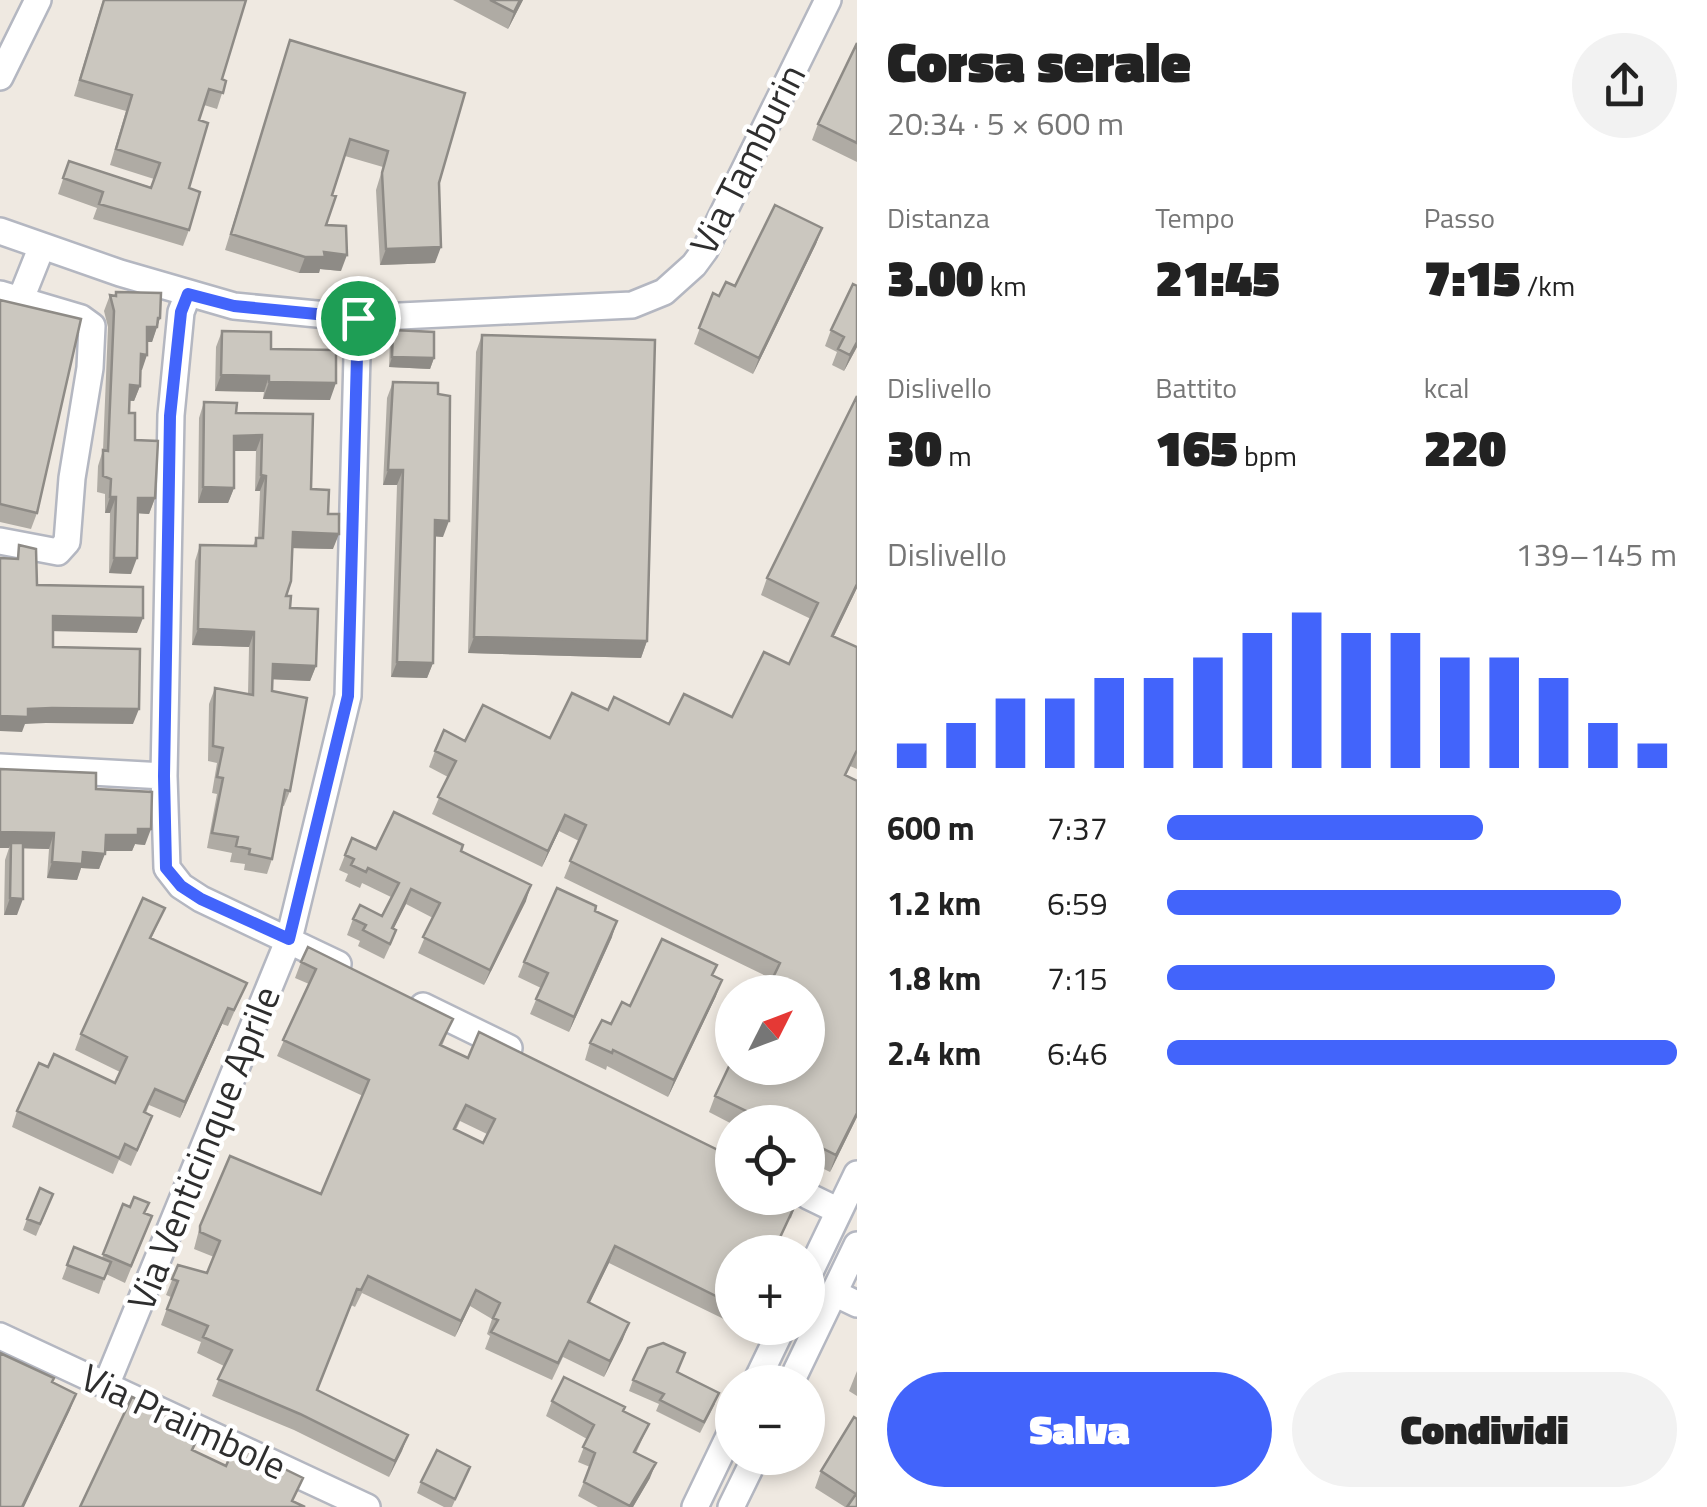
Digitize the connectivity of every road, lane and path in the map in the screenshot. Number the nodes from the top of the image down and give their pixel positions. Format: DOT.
graph roads {
  1 [pos="38,0"];
  2 [pos="828,0"];
  3 [pos="0,77"];
  4 [pos="0,231"];
  5 [pos="42,246"];
  6 [pos="188,294"];
  7 [pos="10,298"];
  8 [pos="358,318"];
  9 [pos="0,541"];
  10 [pos="0,767"];
  11 [pos="164,776"];
  12 [pos="289,939"];
  13 [pos="360,974"];
  14 [pos="395,992"];
  15 [pos="537,1062"];
  16 [pos="857,1174"];
  17 [pos="825,1204"];
  18 [pos="839,1211"];
  19 [pos="825,1240"];
  20 [pos="857,1246"];
  21 [pos="845,1298"];
  22 [pos="0,1336"];
  23 [pos="802,1365"];
  24 [pos="107,1384"];
  25 [pos="715,1465"];
  26 [pos="747,1475"];
  27 [pos="368,1507"];
  28 [pos="695,1507"];
  29 [pos="731,1507"];
  1 -- 3 [label="street"];
  2 -- 8 [label="street, Via Tamburin"];
  4 -- 5 [label="street, Via Tamburin"];
  5 -- 6 [label="street, Via Tamburin"];
  5 -- 7 [label="street"];
  6 -- 8 [label="street, Via Tamburin"];
  6 -- 11 [label="street"];
  7 -- 9 [label="street"];
  8 -- 12 [label="street, Via Venticinque Aprile"];
  10 -- 11 [label="street"];
  11 -- 12 [label="street"];
  12 -- 13 [label="street"];
  12 -- 24 [label="street, Via Venticinque Aprile"];
  14 -- 15 [label="street"];
  16 -- 18 [label="street"];
  17 -- 18 [label="street"];
  18 -- 19 [label="street"];
  20 -- 21 [label="street"];
  21 -- 23 [label="street"];
  22 -- 24 [label="street, Via Praimbole"];
  24 -- 27 [label="street, Via Praimbole"];
  25 -- 28 [label="street"];
  26 -- 29 [label="street"];
}
